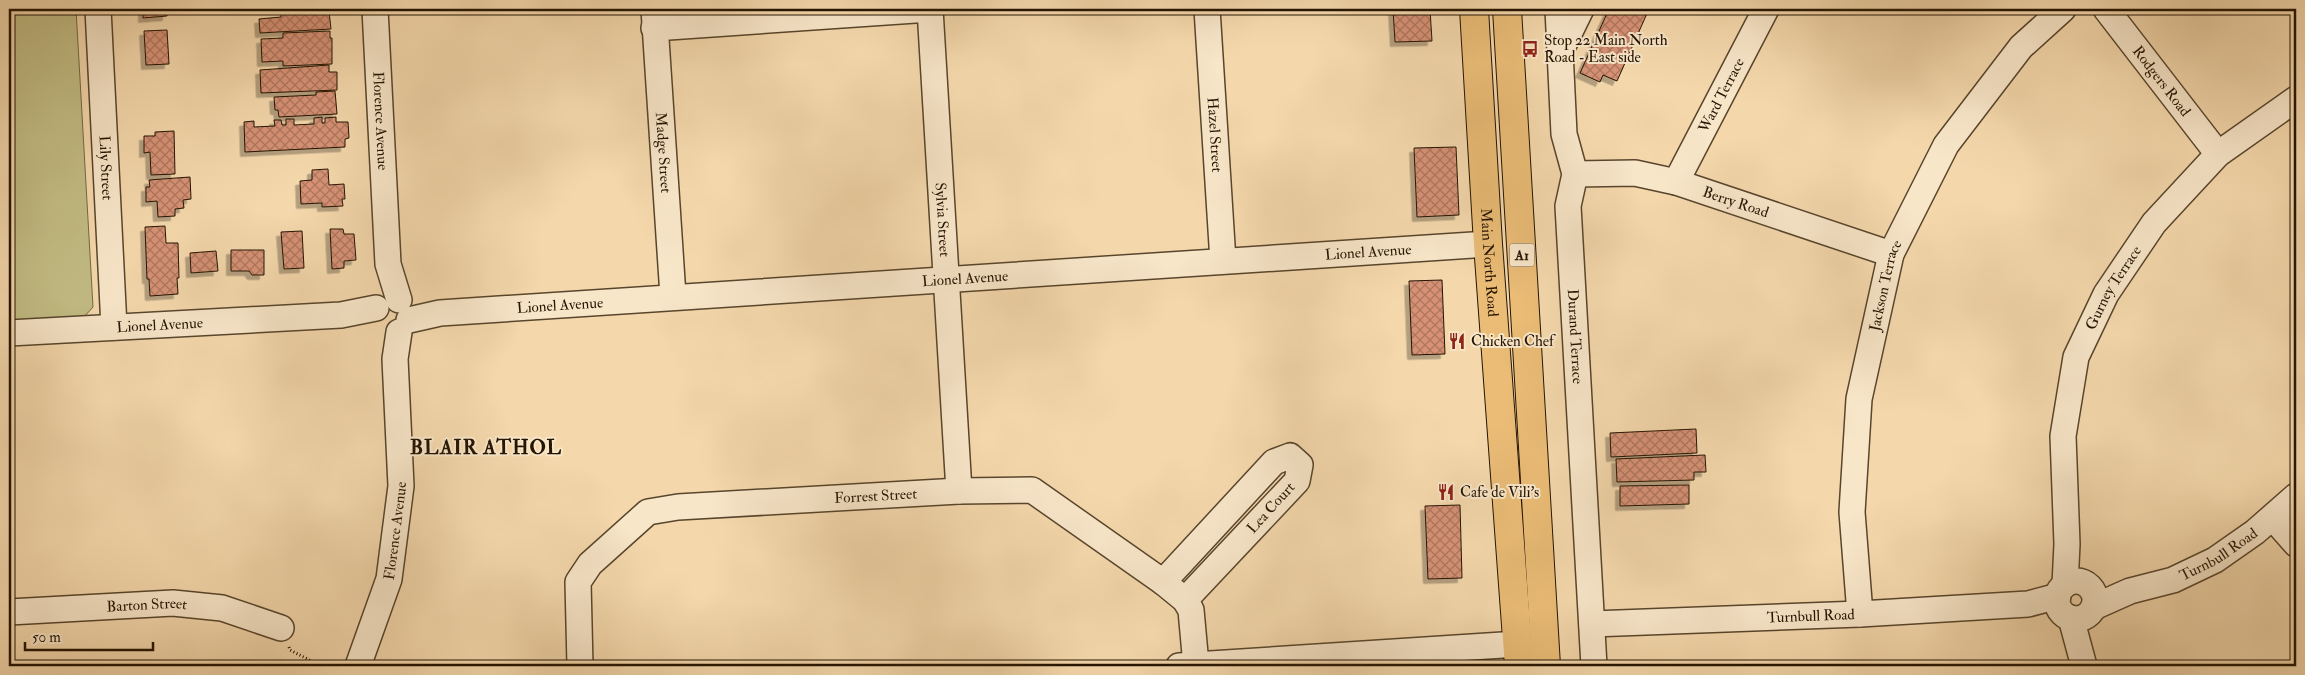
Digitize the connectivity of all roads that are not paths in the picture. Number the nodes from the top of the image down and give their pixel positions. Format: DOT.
graph roads {
  1 [pos="98,9"];
  2 [pos="375,9"];
  3 [pos="930,9"];
  4 [pos="1207,9"];
  5 [pos="1474,9"];
  6 [pos="1507,9"];
  7 [pos="1558,9"];
  8 [pos="1581,9"];
  9 [pos="1766,9"];
  10 [pos="2063,9"];
  11 [pos="2106,9"];
  12 [pos="654,18"];
  13 [pos="1560,52"];
  14 [pos="2296,99"];
  15 [pos="2218,154"];
  16 [pos="1575,174"];
  17 [pos="1676,182"];
  18 [pos="1488,244"];
  19 [pos="1891,254"];
  20 [pos="1223,261"];
  21 [pos="945,280"];
  22 [pos="673,296"];
  23 [pos="391,315"];
  24 [pos="114,327"];
  25 [pos="9,333"];
  26 [pos="959,491"];
  27 [pos="2296,496"];
  28 [pos="2273,518"];
  29 [pos="2296,544"];
  30 [pos="1163,582"];
  31 [pos="1185,600"];
  32 [pos="2076,601"];
  33 [pos="9,612"];
  34 [pos="1860,614"];
  35 [pos="1592,624"];
  36 [pos="281,628"];
  37 [pos="1519,655"];
  38 [pos="2082,657"];
  39 [pos="358,666"];
  40 [pos="580,666"];
  41 [pos="1187,666"];
  42 [pos="1546,666"];
  43 [pos="1594,666"];
  1 -- 24 [label="street, Lily Street"];
  2 -- 23 [label="street, Florence Avenue"];
  3 -- 12 [label="street"];
  3 -- 21 [label="street, Sylvia Street"];
  4 -- 20 [label="street, Hazel Street"];
  5 -- 18 [label="highway, Main North Road / A1"];
  6 -- 42 [label="highway, A1"];
  7 -- 13 [label="street, Durand Terrace"];
  8 -- 13 [label="street"];
  9 -- 17 [label="street, Ward Terrace"];
  10 -- 19 [label="street, Jackson Terrace"];
  11 -- 15 [label="street, Rodgers Road"];
  12 -- 22 [label="street, Madge Street"];
  13 -- 16 [label="street, Durand Terrace"];
  14 -- 15 [label="street, Gurney Terrace"];
  15 -- 32 [label="street, Gurney Terrace"];
  16 -- 17 [label="street, Berry Road"];
  16 -- 35 [label="street, Durand Terrace"];
  17 -- 19 [label="street, Berry Road"];
  18 -- 20 [label="street, Lionel Avenue"];
  18 -- 37 [label="highway, Main North Road / A1"];
  19 -- 34 [label="street, Jackson Terrace"];
  20 -- 21 [label="street, Lionel Avenue"];
  21 -- 22 [label="street, Lionel Avenue"];
  21 -- 26 [label="street, Sylvia Street"];
  22 -- 23 [label="street, Lionel Avenue"];
  23 -- 24 [label="street, Lionel Avenue"];
  23 -- 39 [label="street, Florence Avenue"];
  24 -- 25 [label="street, Lionel Avenue"];
  26 -- 30 [label="street, Forrest Street"];
  26 -- 40 [label="street, Forrest Street"];
  27 -- 28 [label="street, Turnbull Road"];
  28 -- 29 [label="street"];
  28 -- 32 [label="street, Turnbull Road"];
  30 -- 31 [label="street, Forrest Street"];
  30 -- 31 [label="street, Lea Court"];
  31 -- 41 [label="street"];
  32 -- 34 [label="street, Turnbull Road"];
  32 -- 38 [label="street, Gurney Terrace"];
  33 -- 36 [label="street, Barton Street"];
  34 -- 35 [label="street, Turnbull Road"];
  35 -- 43 [label="street, Durand Terrace"];
  37 -- 41 [label="street"];
}
